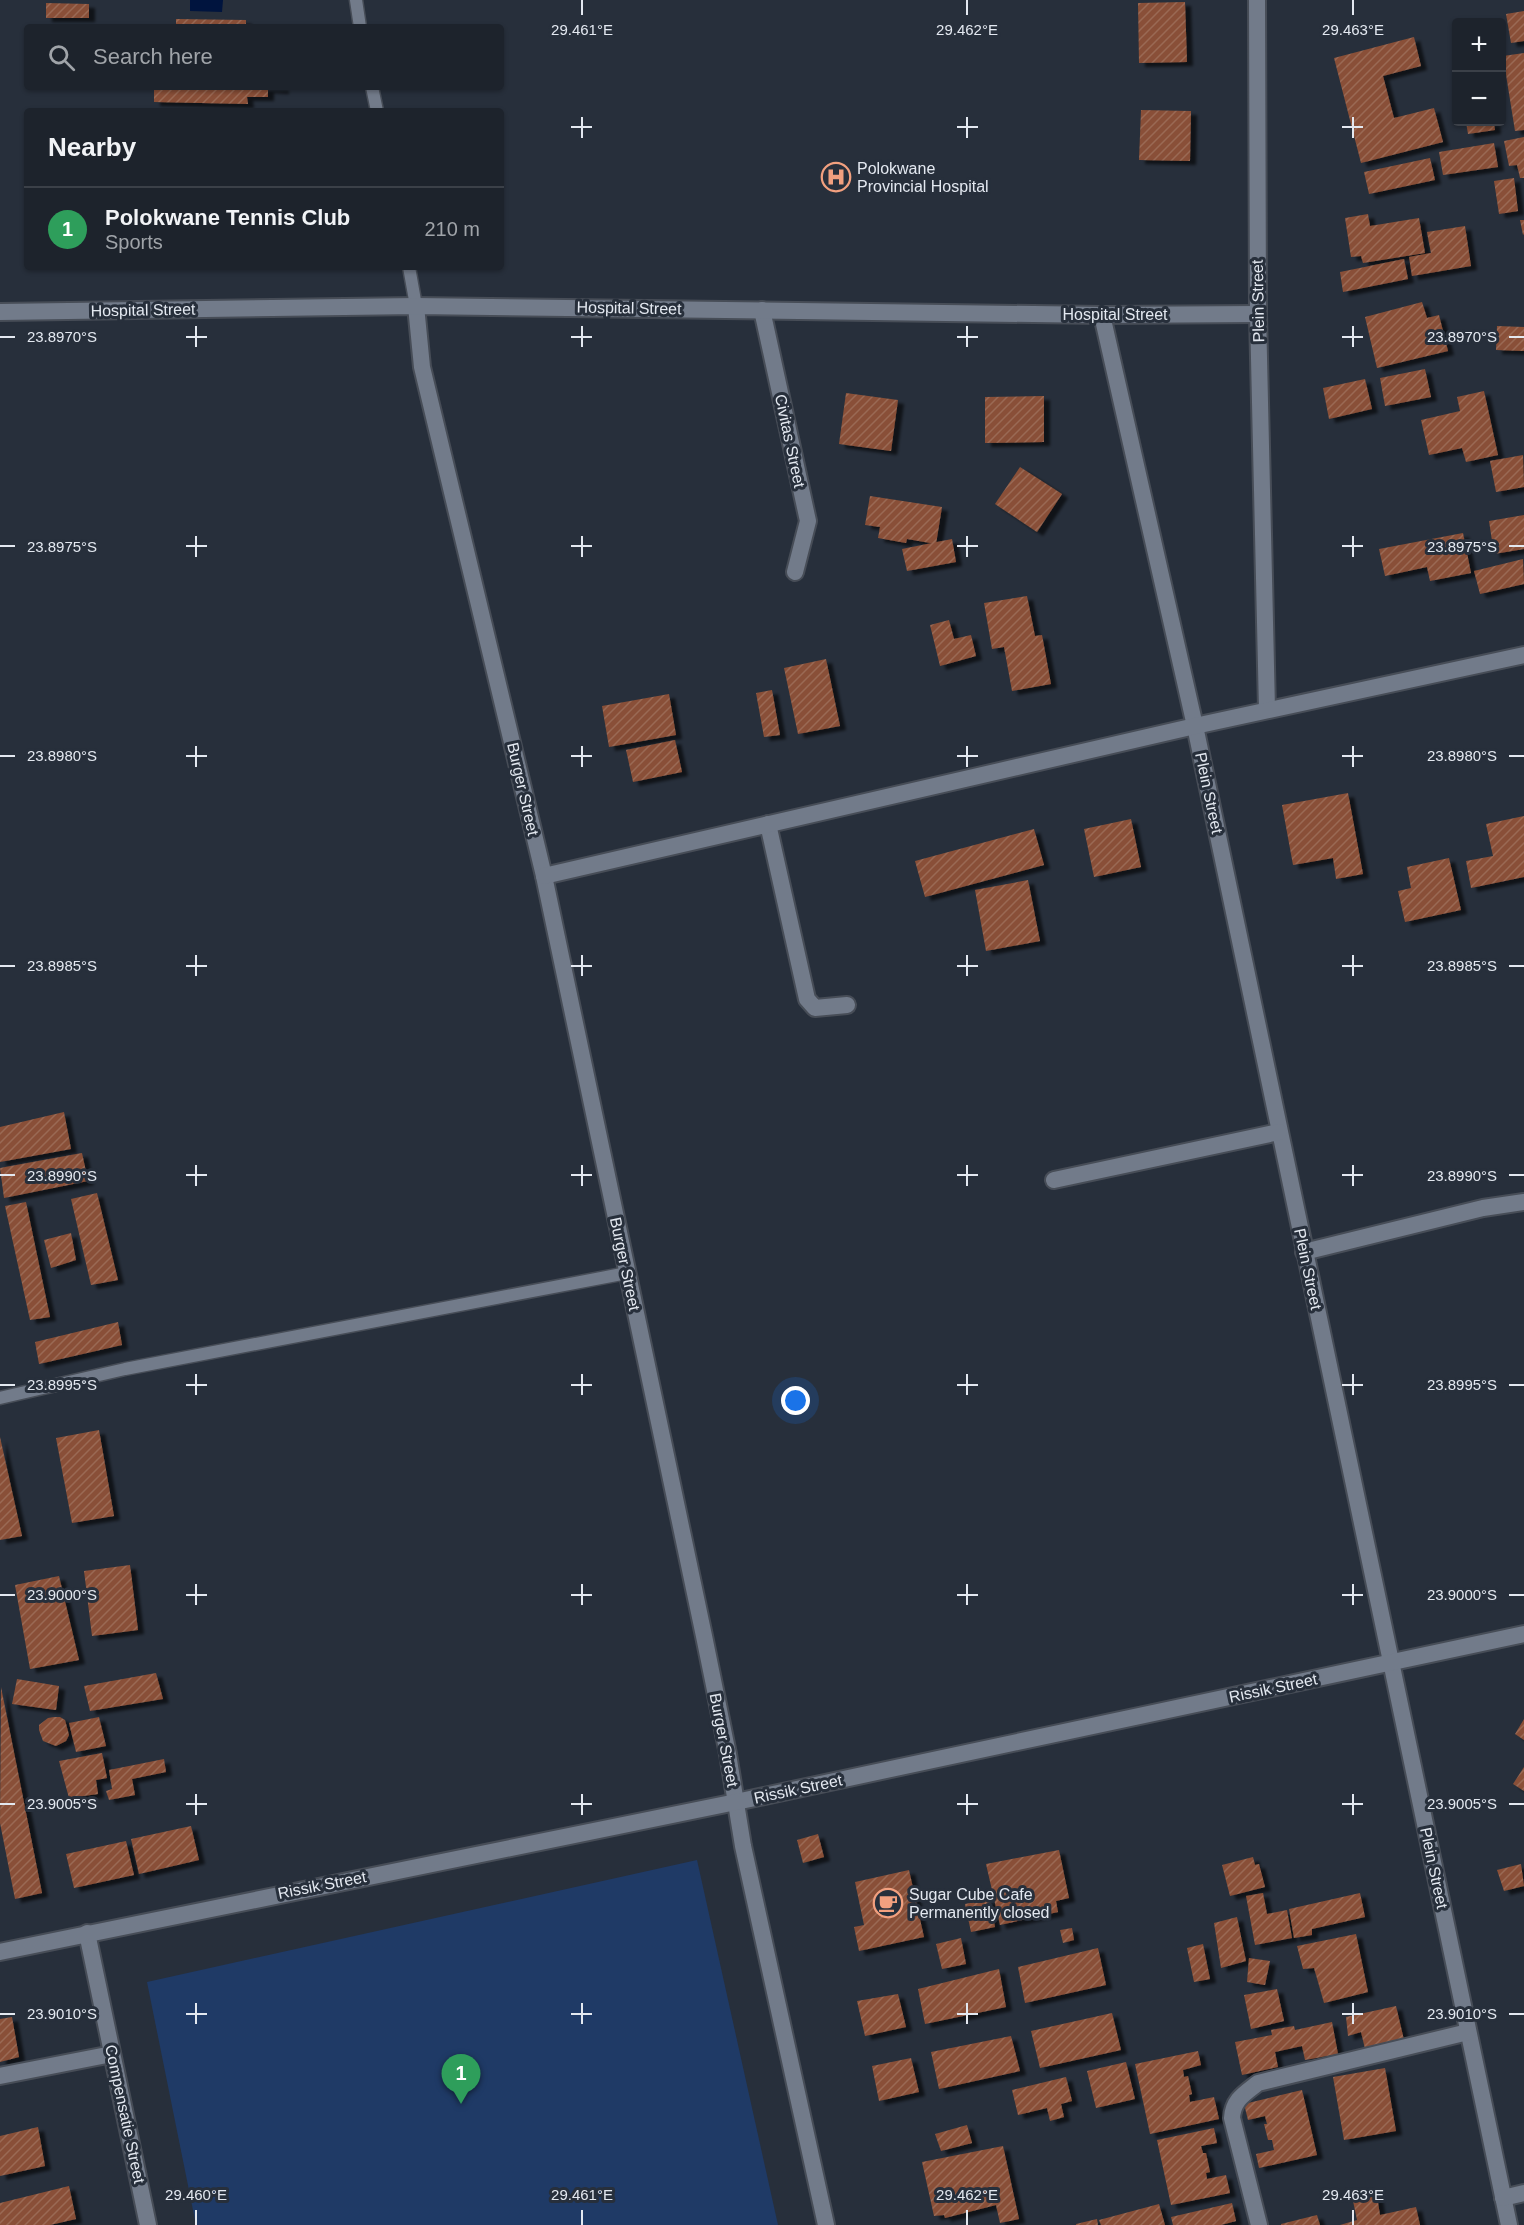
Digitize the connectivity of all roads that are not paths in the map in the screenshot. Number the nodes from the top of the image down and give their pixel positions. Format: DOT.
graph roads {
  1 [pos="356,0"];
  2 [pos="1257,0"];
  3 [pos="360,24"];
  4 [pos="373,90"];
  5 [pos="376,108"];
  6 [pos="410,270"];
  7 [pos="416,306"];
  8 [pos="762,310"];
  9 [pos="0,312"];
  10 [pos="1258,314"];
  11 [pos="1102,315"];
  12 [pos="795,572"];
  13 [pos="1524,655"];
  14 [pos="1267,710"];
  15 [pos="1195,726"];
  16 [pos="768,824"];
  17 [pos="543,876"];
  18 [pos="847,1005"];
  19 [pos="1279,1132"];
  20 [pos="1054,1180"];
  21 [pos="1524,1202"];
  22 [pos="1304,1252"];
  23 [pos="627,1273"];
  24 [pos="0,1398"];
  25 [pos="1524,1634"];
  26 [pos="1391,1663"];
  27 [pos="736,1802"];
  28 [pos="87,1933"];
  29 [pos="0,1952"];
  30 [pos="1468,2032"];
  31 [pos="112,2054"];
  32 [pos="0,2076"];
  33 [pos="1524,2193"];
  34 [pos="1503,2198"];
  35 [pos="148,2225"];
  36 [pos="826,2225"];
  37 [pos="1259,2225"];
  38 [pos="1509,2225"];
  1 -- 3 [label="lane"];
  2 -- 10 [label="street, Plein Street"];
  4 -- 5 [label="lane"];
  6 -- 7 [label="lane"];
  7 -- 8 [label="street, Hospital Street"];
  7 -- 9 [label="street, Hospital Street"];
  7 -- 17 [label="street, Burger Street"];
  8 -- 11 [label="street, Hospital Street"];
  8 -- 12 [label="street, Civitas Street"];
  10 -- 11 [label="street, Hospital Street"];
  10 -- 14 [label="street, Plein Street"];
  11 -- 15 [label="street, Plein Street"];
  13 -- 14 [label="street"];
  14 -- 15 [label="street"];
  15 -- 16 [label="street"];
  15 -- 19 [label="street, Plein Street"];
  16 -- 17 [label="street"];
  16 -- 18 [label="street"];
  17 -- 23 [label="street, Burger Street"];
  19 -- 20 [label="street"];
  19 -- 22 [label="street, Plein Street"];
  21 -- 22 [label="street"];
  22 -- 26 [label="street, Plein Street"];
  23 -- 24 [label="lane"];
  23 -- 27 [label="street, Burger Street"];
  25 -- 26 [label="street, Rissik Street"];
  26 -- 27 [label="street, Rissik Street"];
  26 -- 30 [label="street, Plein Street"];
  27 -- 28 [label="street, Rissik Street"];
  27 -- 36 [label="street, Burger Street"];
  28 -- 29 [label="street, Rissik Street"];
  28 -- 31 [label="street, Compensatie Street"];
  30 -- 34 [label="street, Plein Street"];
  30 -- 37 [label="street"];
  31 -- 32 [label="street"];
  31 -- 35 [label="street, Compensatie Street"];
  33 -- 34 [label="street"];
  34 -- 38 [label="street, Plein Street"];
}
